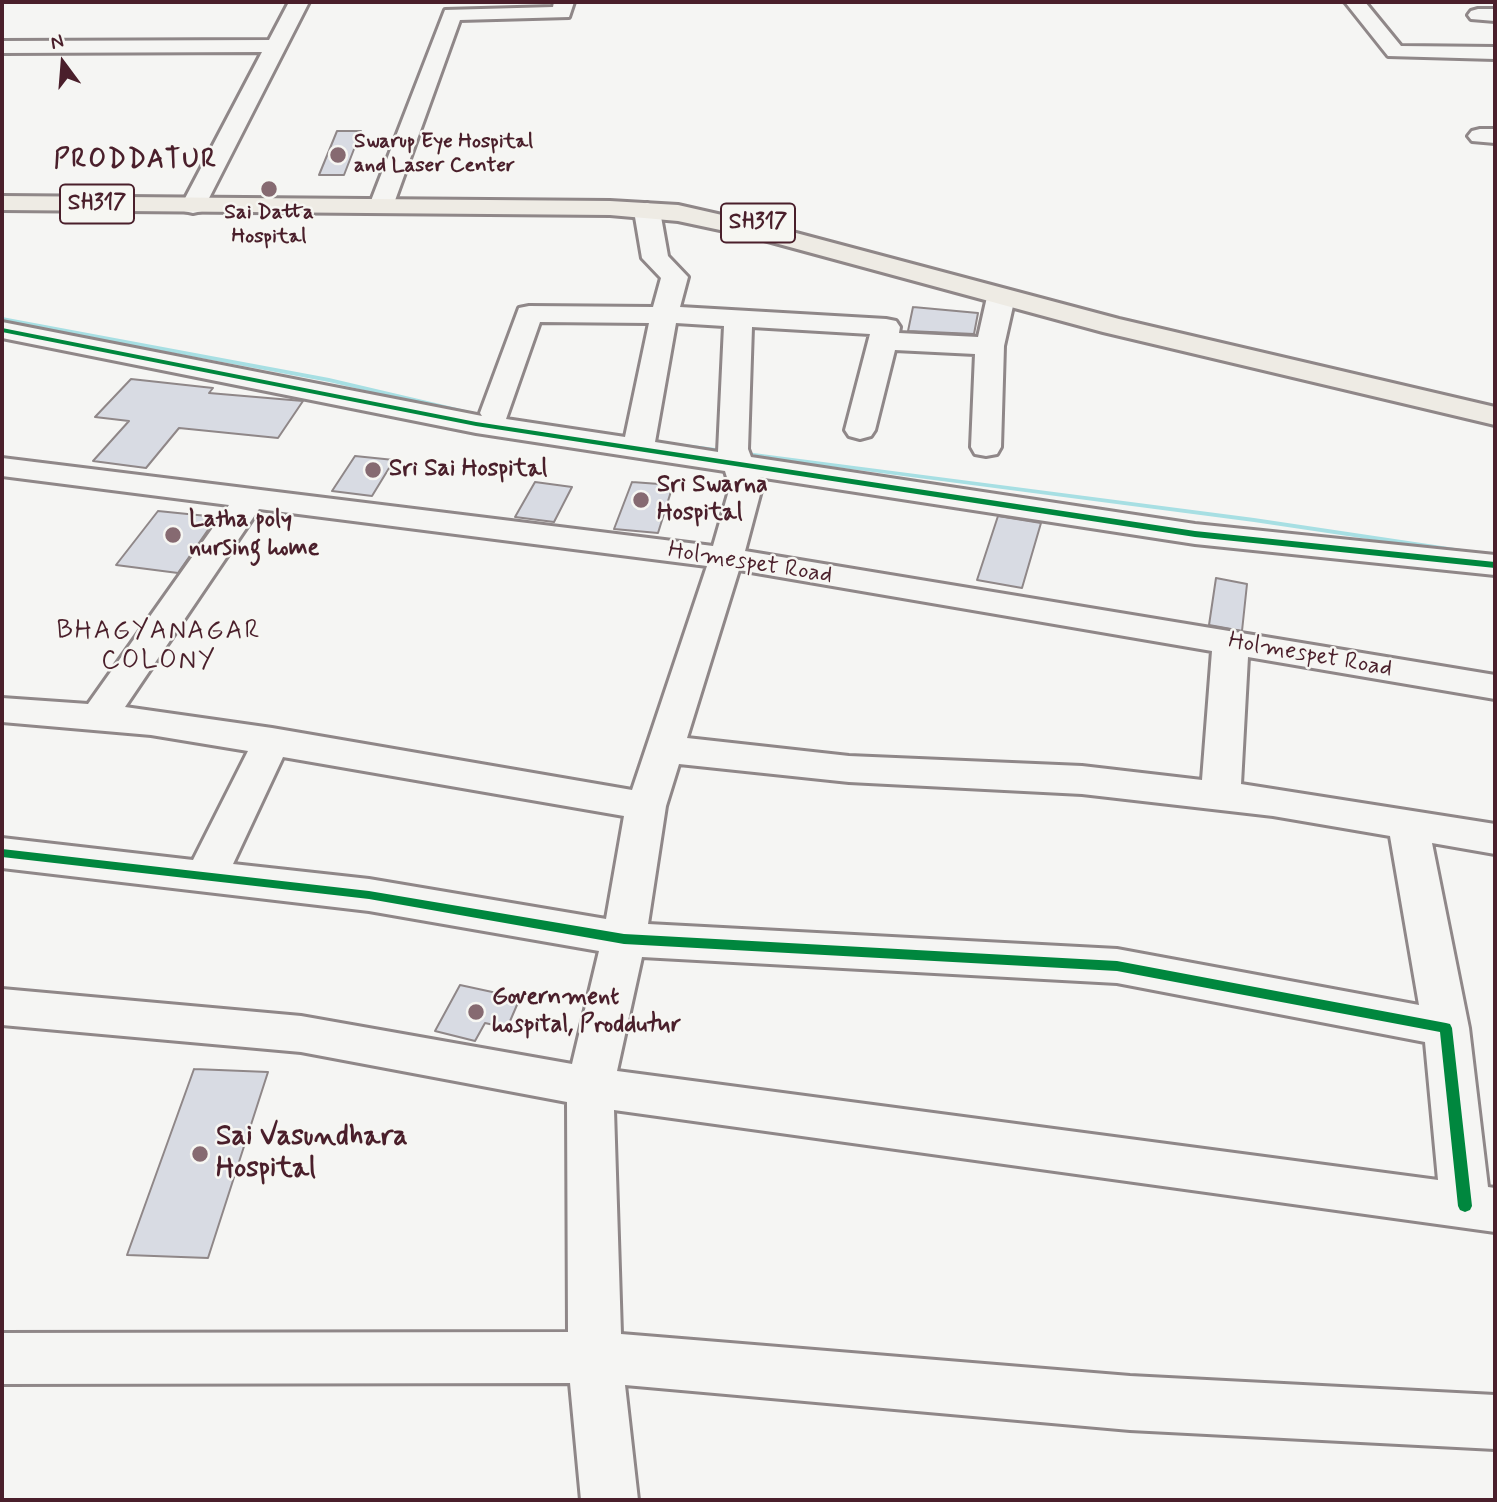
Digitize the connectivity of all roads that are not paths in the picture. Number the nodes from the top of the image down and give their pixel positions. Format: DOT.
graph roads {
  1 [pos="299,2"];
  2 [pos="564,2"];
  3 [pos="1355,2"];
  4 [pos="277,46"];
  5 [pos="2,47"];
  6 [pos="1495,53"];
  7 [pos="2,190"];
  8 [pos="197,199"];
  9 [pos="383,201"];
  10 [pos="2,203"];
  11 [pos="647,211"];
  12 [pos="1001,297"];
  13 [pos="664,315"];
  14 [pos="738,318"];
  15 [pos="2,330"];
  16 [pos="883,341"];
  17 [pos="990,346"];
  18 [pos="1495,401"];
  19 [pos="495,413"];
  20 [pos="1495,416"];
  21 [pos="860,430"];
  22 [pos="986,447"];
  23 [pos="638,448"];
  24 [pos="738,463"];
  25 [pos="2,467"];
  26 [pos="250,498"];
  27 [pos="726,558"];
  28 [pos="1495,565"];
  29 [pos="1231,643"];
  30 [pos="1495,687"];
  31 [pos="2,710"];
  32 [pos="98,718"];
  33 [pos="272,741"];
  34 [pos="665,749"];
  35 [pos="1220,796"];
  36 [pos="646,806"];
  37 [pos="1408,825"];
  38 [pos="1495,839"];
  39 [pos="2,853"];
  40 [pos="206,876"];
  41 [pos="624,939"];
  42 [pos="2,1007"];
  43 [pos="1446,1028"];
  44 [pos="590,1087"];
  45 [pos="1480,1208"];
  46 [pos="594,1357"];
  47 [pos="2,1359"];
  48 [pos="1495,1422"];
  49 [pos="609,1500"];
  1 -- 4 [label="street"];
  2 -- 9 [label="street"];
  3 -- 6 [label="street"];
  4 -- 5 [label="street"];
  4 -- 8 [label="street"];
  7 -- 8 [label="main road, SH317"];
  8 -- 9 [label="main road, SH317"];
  8 -- 10 [label="main road, SH317"];
  9 -- 11 [label="main road, SH317"];
  9 -- 18 [label="main road, SH317"];
  11 -- 12 [label="main road, SH317"];
  11 -- 13 [label="street"];
  12 -- 17 [label="street"];
  12 -- 20 [label="main road, SH317"];
  13 -- 14 [label="street"];
  13 -- 19 [label="street"];
  13 -- 23 [label="street"];
  14 -- 16 [label="street"];
  14 -- 24 [label="street"];
  15 -- 23 [label="street"];
  16 -- 17 [label="street"];
  16 -- 21 [label="street"];
  17 -- 22 [label="street"];
  23 -- 24 [label="street"];
  24 -- 27 [label="street"];
  24 -- 28 [label="street"];
  25 -- 26 [label="street, Holmespet Road"];
  26 -- 27 [label="street, Holmespet Road"];
  26 -- 32 [label="street"];
  27 -- 29 [label="street, Holmespet Road"];
  27 -- 34 [label="street"];
  29 -- 30 [label="street, Holmespet Road"];
  29 -- 35 [label="street"];
  31 -- 32 [label="street"];
  32 -- 33 [label="street"];
  33 -- 36 [label="street"];
  33 -- 40 [label="street"];
  34 -- 35 [label="street"];
  34 -- 36 [label="street"];
  35 -- 37 [label="street"];
  36 -- 41 [label="street"];
  37 -- 38 [label="street"];
  37 -- 43 [label="street"];
  39 -- 40 [label="street"];
  40 -- 41 [label="street"];
  41 -- 43 [label="street"];
  41 -- 44 [label="street"];
  42 -- 44 [label="street"];
  43 -- 45 [label="street"];
  44 -- 45 [label="street"];
  44 -- 46 [label="street"];
  46 -- 47 [label="street"];
  46 -- 48 [label="street"];
  46 -- 49 [label="street"];
}
